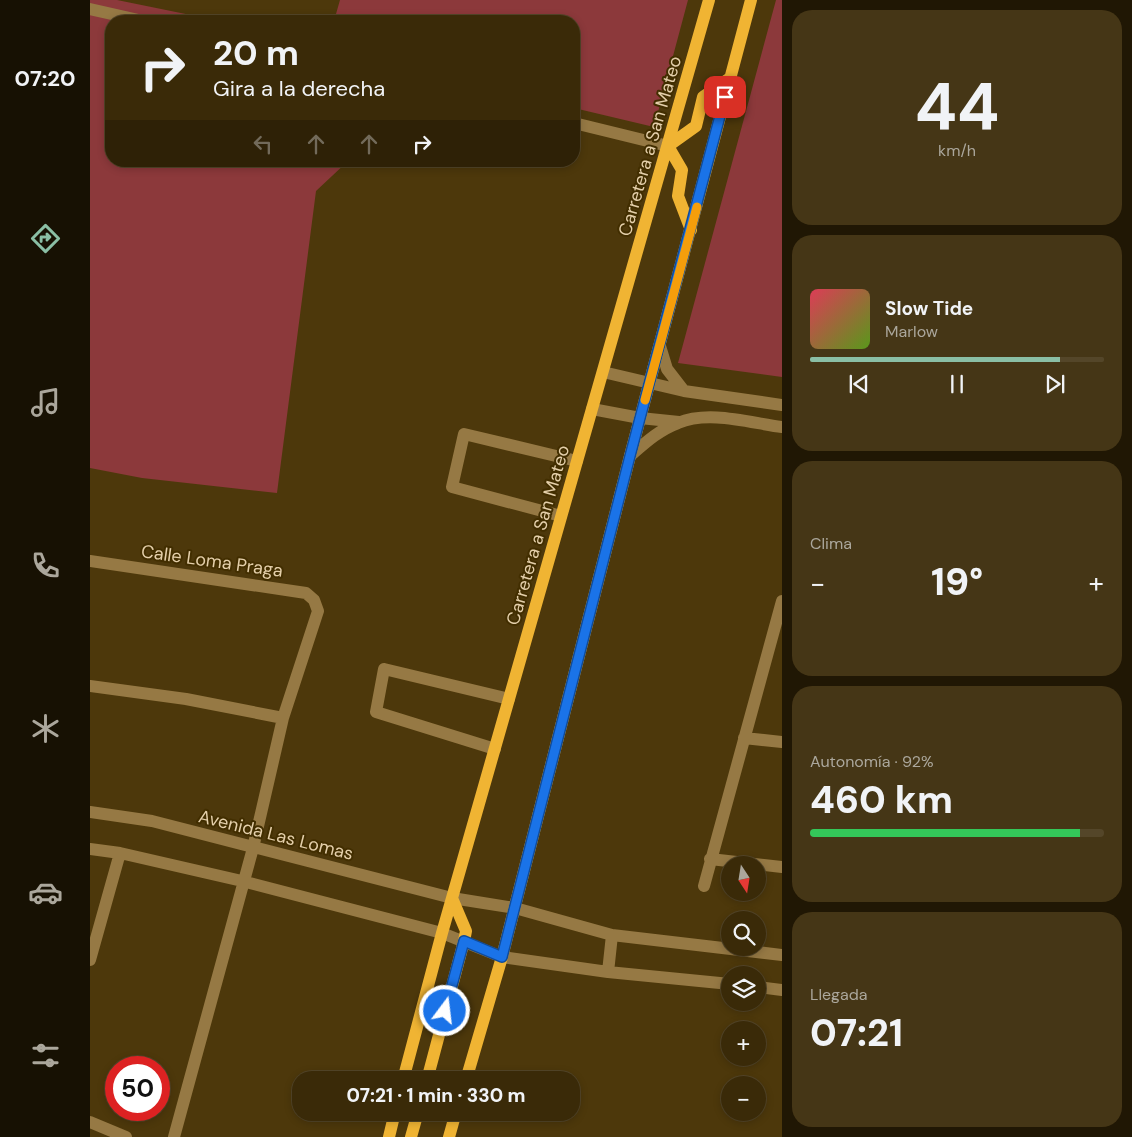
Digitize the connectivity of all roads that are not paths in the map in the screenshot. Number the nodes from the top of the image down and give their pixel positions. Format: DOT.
graph roads {
  1 [pos="709,0"];
  2 [pos="751,0"];
  3 [pos="90,9"];
  4 [pos="116,15"];
  5 [pos="730,78"];
  6 [pos="580,124"];
  7 [pos="668,146"];
  8 [pos="691,230"];
  9 [pos="660,346"];
  10 [pos="603,372"];
  11 [pos="650,383"];
  12 [pos="684,390"];
  13 [pos="782,405"];
  14 [pos="592,409"];
  15 [pos="640,418"];
  16 [pos="679,422"];
  17 [pos="782,427"];
  18 [pos="630,456"];
  19 [pos="577,462"];
  20 [pos="561,516"];
  21 [pos="90,561"];
  22 [pos="782,601"];
  23 [pos="779,625"];
  24 [pos="90,686"];
  25 [pos="509,699"];
  26 [pos="283,718"];
  27 [pos="744,738"];
  28 [pos="782,742"];
  29 [pos="495,749"];
  30 [pos="90,812"];
  31 [pos="253,848"];
  32 [pos="90,849"];
  33 [pos="120,853"];
  34 [pos="710,859"];
  35 [pos="782,868"];
  36 [pos="242,881"];
  37 [pos="704,886"];
  38 [pos="452,898"];
  39 [pos="515,908"];
  40 [pos="95,929"];
  41 [pos="442,932"];
  42 [pos="612,936"];
  43 [pos="464,941"];
  44 [pos="782,955"];
  45 [pos="502,957"];
  46 [pos="90,960"];
  47 [pos="608,972"];
  48 [pos="721,983"];
  49 [pos="766,988"];
  50 [pos="782,990"];
  51 [pos="405,1071"];
  52 [pos="428,1071"];
  53 [pos="469,1071"];
  54 [pos="393,1121"];
  55 [pos="415,1121"];
  56 [pos="453,1121"];
  57 [pos="90,1122"];
  58 [pos="126,1137"];
  59 [pos="174,1137"];
  60 [pos="389,1137"];
  61 [pos="411,1137"];
  62 [pos="449,1137"];
  1 -- 7 [label="main road, Carretera a San Mateo"];
  2 -- 5 [label="main road"];
  3 -- 4 [label="street"];
  5 -- 7 [label="main road"];
  5 -- 8 [label="main road"];
  6 -- 7 [label="street"];
  7 -- 8 [label="main road"];
  7 -- 10 [label="main road, Carretera a San Mateo"];
  8 -- 9 [label="main road"];
  9 -- 11 [label="main road"];
  9 -- 12 [label="street"];
  10 -- 11 [label="street"];
  10 -- 14 [label="main road, Carretera a San Mateo"];
  11 -- 12 [label="street"];
  11 -- 15 [label="main road"];
  12 -- 13 [label="street"];
  14 -- 15 [label="street"];
  14 -- 19 [label="main road, Carretera a San Mateo"];
  15 -- 16 [label="street"];
  15 -- 18 [label="main road"];
  16 -- 17 [label="street"];
  16 -- 18 [label="street"];
  18 -- 39 [label="main road"];
  19 -- 20 [label="main road, Carretera a San Mateo"];
  19 -- 20 [label="street"];
  20 -- 25 [label="main road, Carretera a San Mateo"];
  21 -- 26 [label="street, Calle Loma Praga"];
  22 -- 23 [label="street"];
  23 -- 27 [label="street"];
  24 -- 26 [label="street"];
  25 -- 29 [label="main road, Carretera a San Mateo"];
  25 -- 29 [label="street"];
  26 -- 31 [label="street"];
  27 -- 28 [label="street"];
  27 -- 34 [label="street"];
  29 -- 38 [label="main road, Carretera a San Mateo"];
  30 -- 31 [label="street, Avenida Las Lomas"];
  31 -- 36 [label="street"];
  31 -- 38 [label="street, Avenida Las Lomas"];
  32 -- 33 [label="street"];
  33 -- 36 [label="street"];
  33 -- 40 [label="street"];
  34 -- 35 [label="street"];
  34 -- 37 [label="street"];
  36 -- 41 [label="street"];
  36 -- 59 [label="street"];
  38 -- 39 [label="street, Avenida Las Lomas"];
  38 -- 41 [label="main road, Carretera a San Mateo"];
  38 -- 43 [label="main road"];
  39 -- 42 [label="street, Avenida Las Lomas"];
  39 -- 45 [label="main road"];
  40 -- 46 [label="street"];
  41 -- 43 [label="street"];
  41 -- 51 [label="main road, Carretera a San Mateo"];
  42 -- 44 [label="street, Avenida Las Lomas"];
  42 -- 47 [label="street"];
  43 -- 45 [label="street"];
  43 -- 52 [label="main road"];
  45 -- 47 [label="street"];
  45 -- 53 [label="main road"];
  47 -- 48 [label="street"];
  49 -- 50 [label="street"];
  54 -- 60 [label="main road"];
  55 -- 61 [label="main road"];
  56 -- 62 [label="main road"];
  57 -- 58 [label="street"];
}
